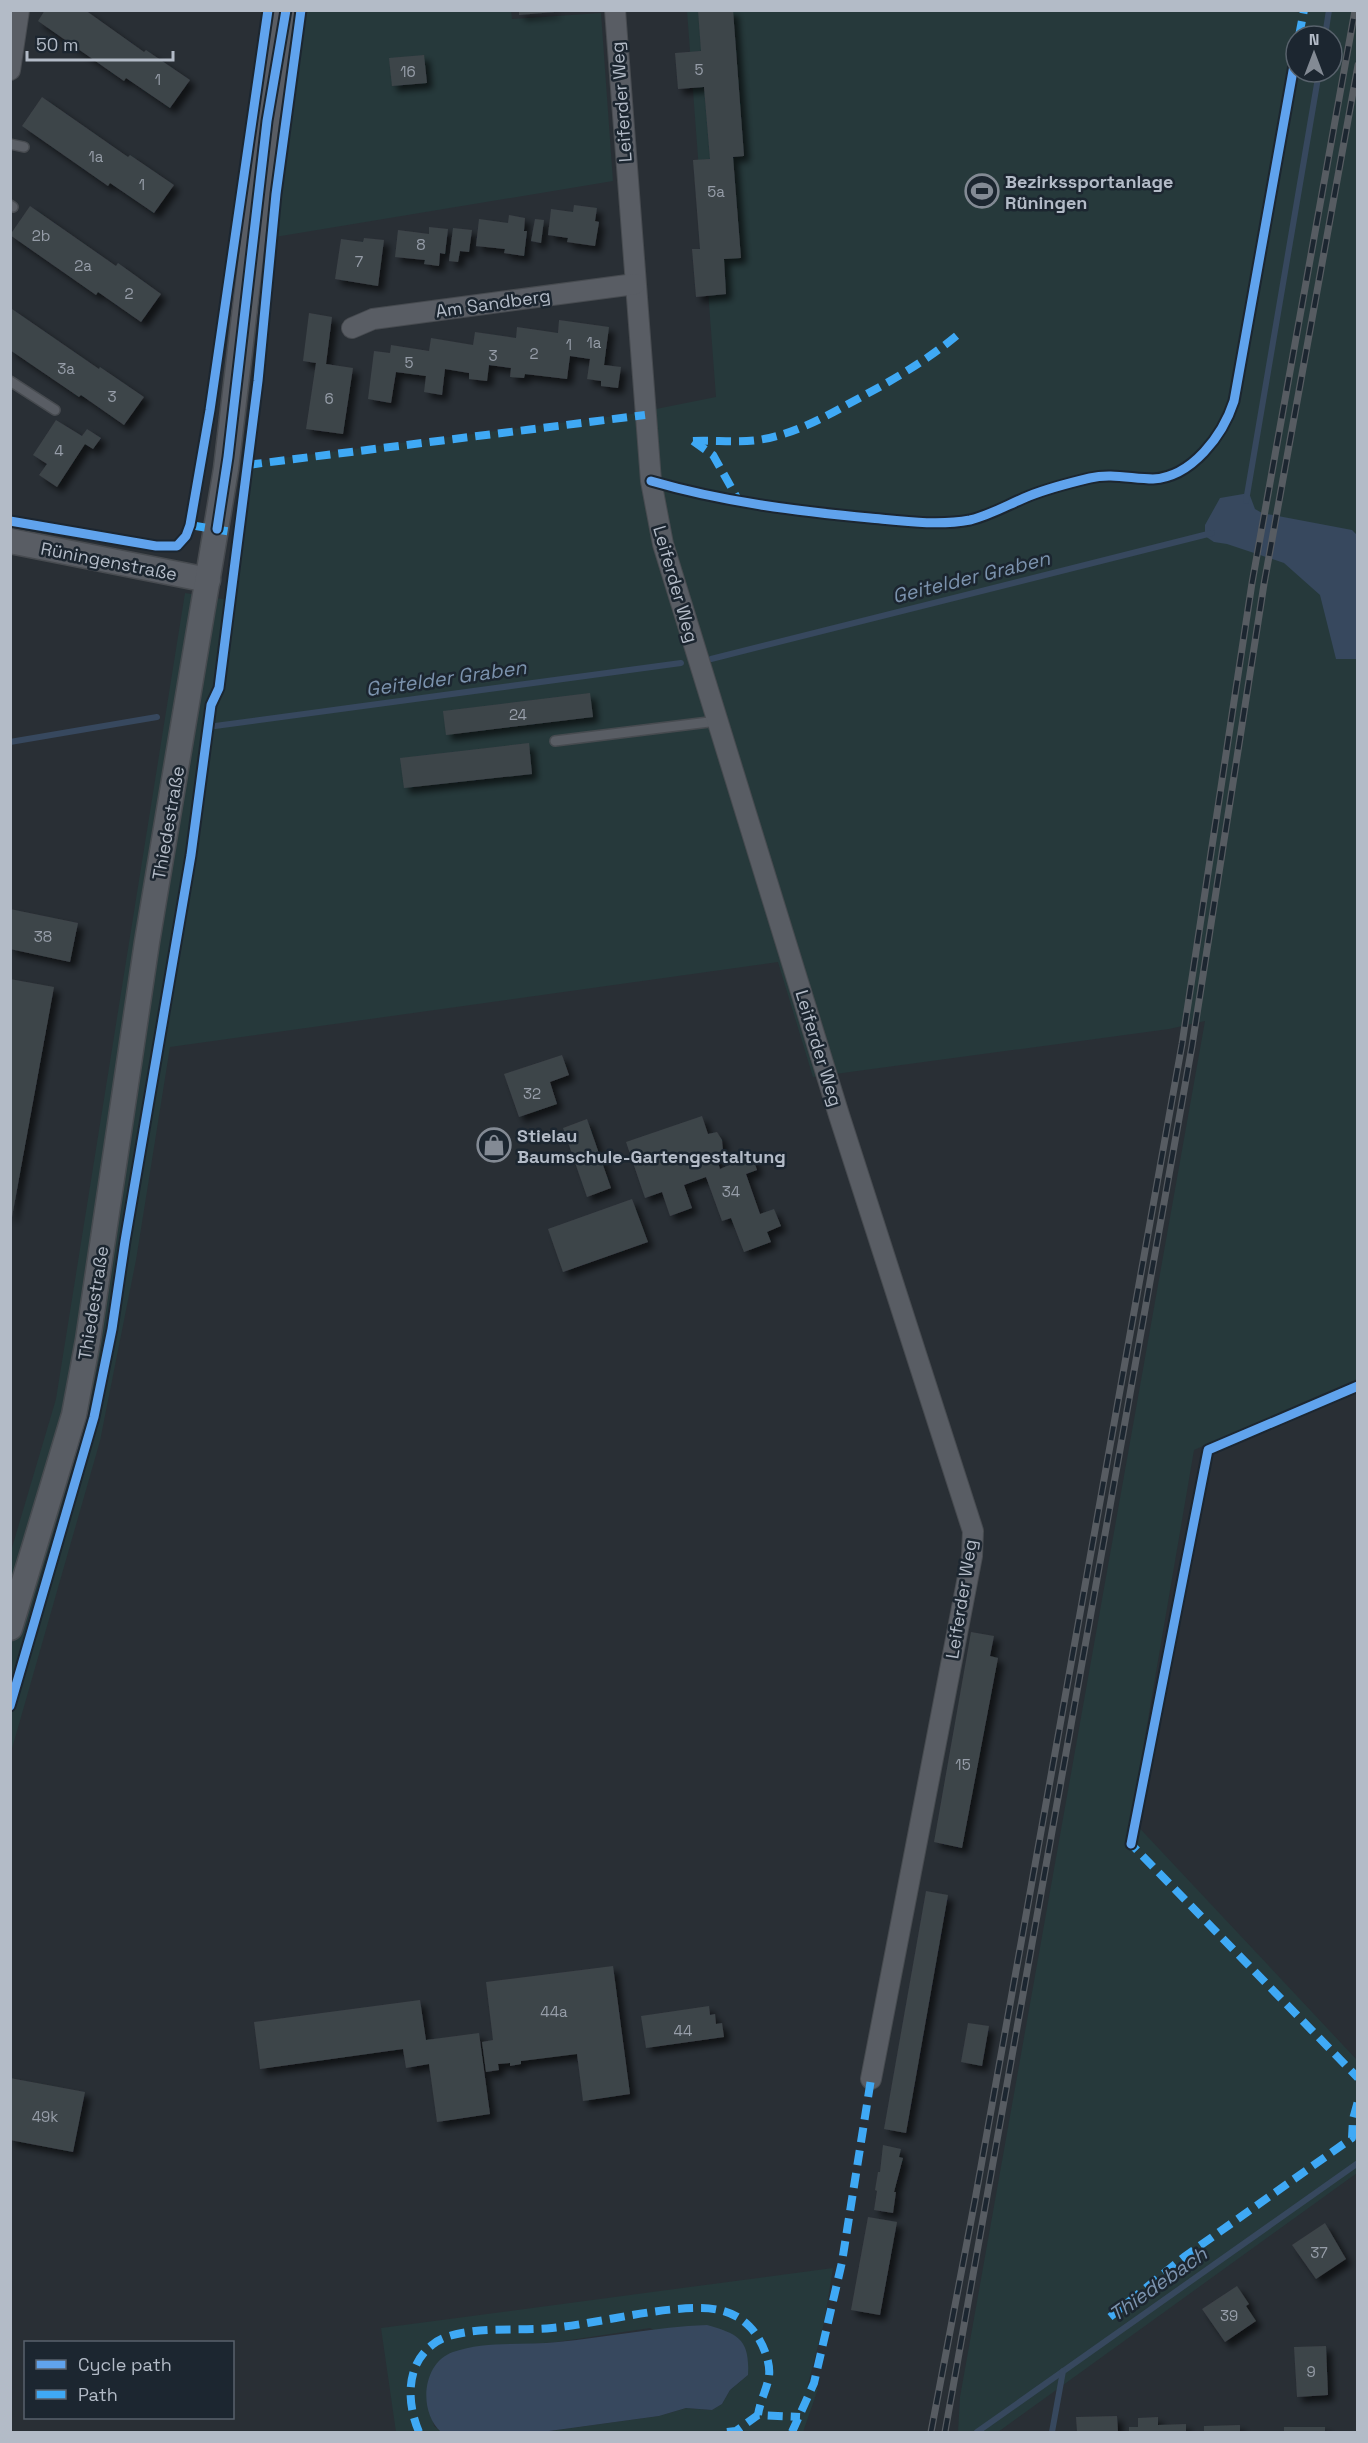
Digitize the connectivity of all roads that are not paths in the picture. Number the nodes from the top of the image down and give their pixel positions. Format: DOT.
graph roads {
  1 [pos="19,10"];
  2 [pos="286,10"];
  3 [pos="615,10"];
  4 [pos="10,70"];
  5 [pos="10,144"];
  6 [pos="24,147"];
  7 [pos="635,284"];
  8 [pos="352,328"];
  9 [pos="10,381"];
  10 [pos="56,410"];
  11 [pos="10,541"];
  12 [pos="208,580"];
  13 [pos="717,721"];
  14 [pos="555,741"];
  15 [pos="10,1628"];
  16 [pos="871,2079"];
  1 -- 4 [label="street"];
  2 -- 12 [label="street, Thiedestraße"];
  3 -- 7 [label="street, Leiferder Weg"];
  5 -- 6 [label="lane"];
  7 -- 8 [label="street, Am Sandberg"];
  7 -- 13 [label="street, Leiferder Weg"];
  9 -- 10 [label="lane"];
  11 -- 12 [label="street, Rüningenstraße"];
  12 -- 15 [label="street, Thiedestraße"];
  13 -- 14 [label="lane"];
  13 -- 16 [label="street, Leiferder Weg"];
}
